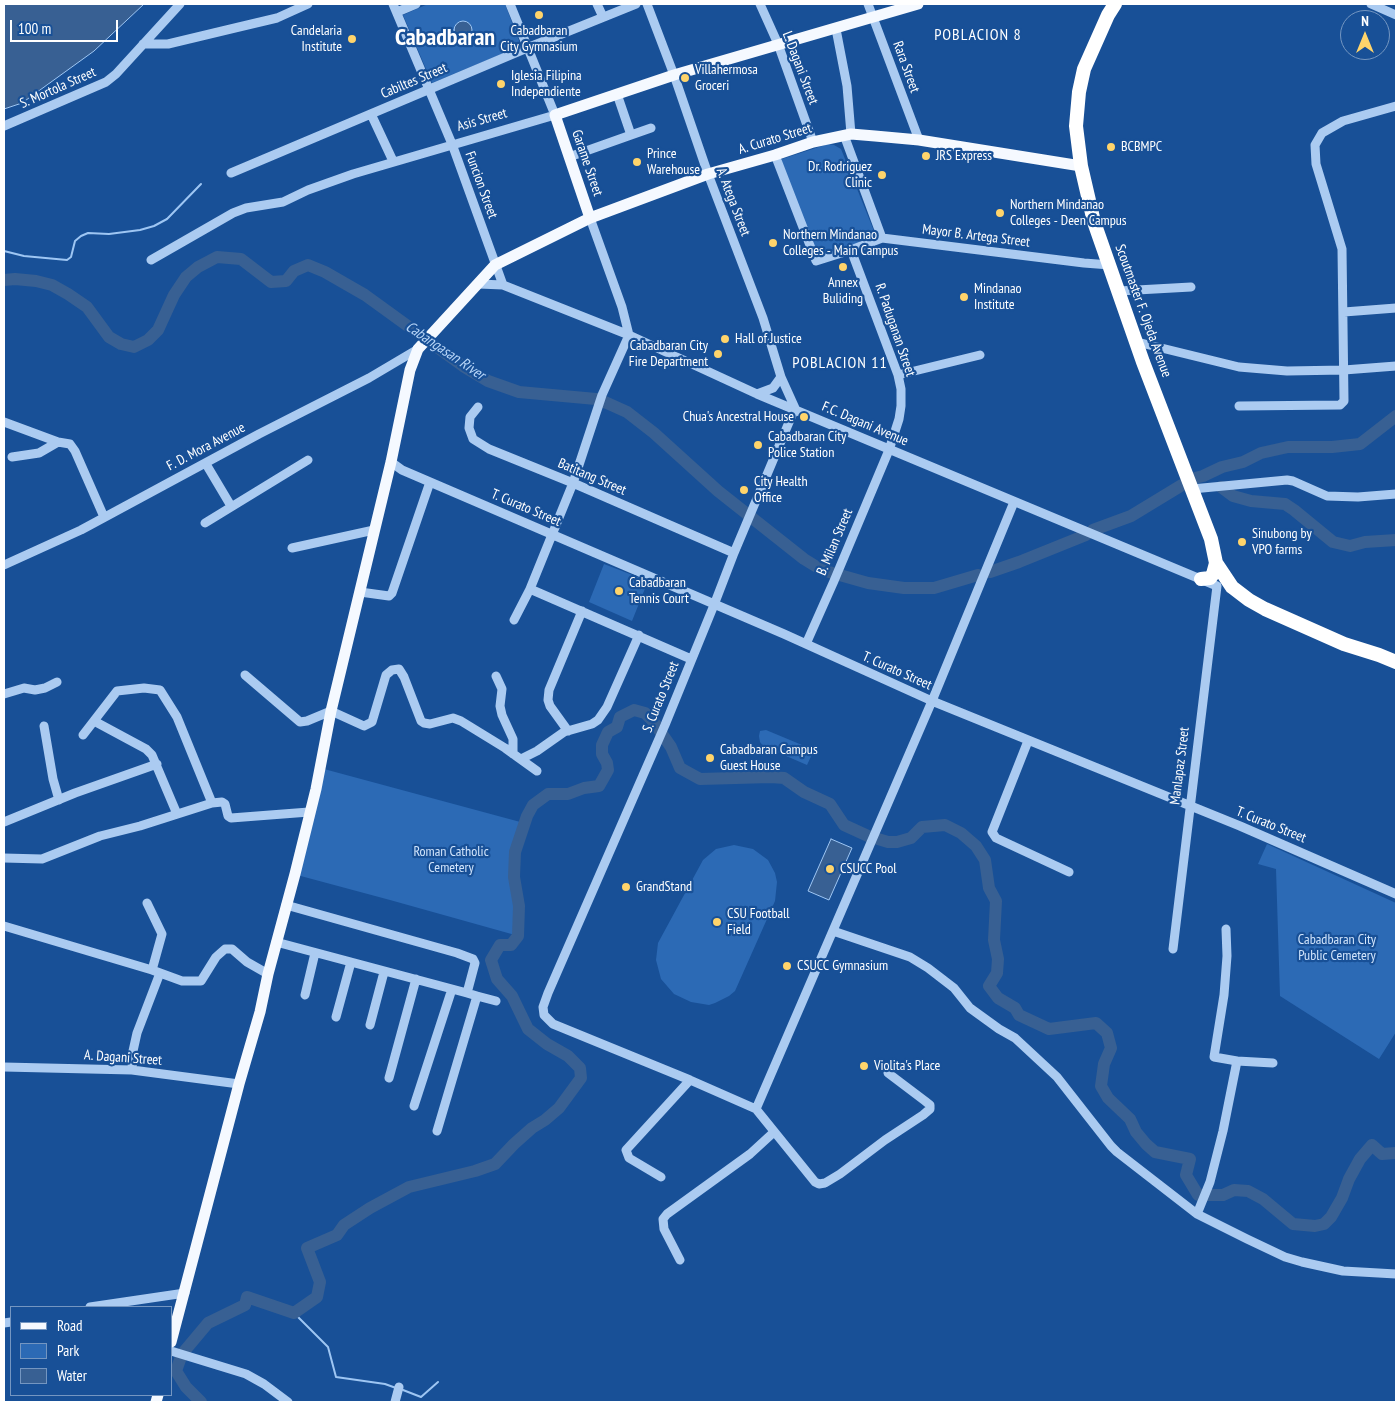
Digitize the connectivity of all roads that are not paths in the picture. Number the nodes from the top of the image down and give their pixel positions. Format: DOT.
graph roads {
  1 [pos="180,4"];
  2 [pos="308,4"];
  3 [pos="416,4"];
  4 [pos="510,4"];
  5 [pos="597,4"];
  6 [pos="636,4"];
  7 [pos="647,4"];
  8 [pos="760,4"];
  9 [pos="868,4"];
  10 [pos="918,4"];
  11 [pos="1116,4"];
  12 [pos="1371,4"];
  13 [pos="395,8"];
  14 [pos="1396,15"];
  15 [pos="603,17"];
  16 [pos="873,18"];
  17 [pos="836,29"];
  18 [pos="143,44"];
  19 [pos="778,44"];
  20 [pos="526,48"];
  21 [pos="674,75"];
  22 [pos="430,90"];
  23 [pos="617,94"];
  24 [pos="1396,106"];
  25 [pos="372,114"];
  26 [pos="554,115"];
  27 [pos="4,126"];
  28 [pos="651,128"];
  29 [pos="631,135"];
  30 [pos="848,135"];
  31 [pos="918,140"];
  32 [pos="813,142"];
  33 [pos="452,144"];
  34 [pos="775,155"];
  35 [pos="569,157"];
  36 [pos="393,161"];
  37 [pos="1081,166"];
  38 [pos="231,173"];
  39 [pos="708,174"];
  40 [pos="590,218"];
  41 [pos="882,238"];
  42 [pos="852,250"];
  43 [pos="151,260"];
  44 [pos="495,264"];
  45 [pos="1110,265"];
  46 [pos="479,284"];
  47 [pos="503,285"];
  48 [pos="1191,287"];
  49 [pos="1120,291"];
  50 [pos="1396,308"];
  51 [pos="1344,312"];
  52 [pos="629,335"];
  53 [pos="1137,342"];
  54 [pos="423,343"];
  55 [pos="980,355"];
  56 [pos="393,364"];
  57 [pos="1396,366"];
  58 [pos="1344,370"];
  59 [pos="898,375"];
  60 [pos="781,377"];
  61 [pos="408,379"];
  62 [pos="757,394"];
  63 [pos="1239,406"];
  64 [pos="478,407"];
  65 [pos="795,408"];
  66 [pos="4,422"];
  67 [pos="58,442"];
  68 [pos="889,450"];
  69 [pos="12,457"];
  70 [pos="308,460"];
  71 [pos="206,464"];
  72 [pos="390,467"];
  73 [pos="430,482"];
  74 [pos="573,483"];
  75 [pos="1192,489"];
  76 [pos="1396,494"];
  77 [pos="1014,502"];
  78 [pos="231,506"];
  79 [pos="104,517"];
  80 [pos="206,523"];
  81 [pos="374,530"];
  82 [pos="552,534"];
  83 [pos="1211,539"];
  84 [pos="292,548"];
  85 [pos="734,553"];
  86 [pos="1216,563"];
  87 [pos="4,565"];
  88 [pos="1201,579"];
  89 [pos="1216,586"];
  90 [pos="530,589"];
  91 [pos="360,592"];
  92 [pos="1249,600"];
  93 [pos="714,606"];
  94 [pos="582,611"];
  95 [pos="514,620"];
  96 [pos="639,635"];
  97 [pos="806,644"];
  98 [pos="1379,655"];
  99 [pos="691,659"];
  100 [pos="1396,662"];
  101 [pos="245,675"];
  102 [pos="496,676"];
  103 [pos="57,682"];
  104 [pos="4,694"];
  105 [pos="932,701"];
  106 [pos="331,712"];
  107 [pos="94,721"];
  108 [pos="44,726"];
  109 [pos="568,731"];
  110 [pos="83,735"];
  111 [pos="1028,741"];
  112 [pos="517,756"];
  113 [pos="157,764"];
  114 [pos="536,771"];
  115 [pos="59,800"];
  116 [pos="212,803"];
  117 [pos="1189,807"];
  118 [pos="309,812"];
  119 [pos="177,814"];
  120 [pos="4,822"];
  121 [pos="4,858"];
  122 [pos="1069,872"];
  123 [pos="1396,894"];
  124 [pos="147,903"];
  125 [pos="286,905"];
  126 [pos="4,926"];
  127 [pos="1226,929"];
  128 [pos="833,931"];
  129 [pos="276,942"];
  130 [pos="1172,949"];
  131 [pos="315,953"];
  132 [pos="351,962"];
  133 [pos="156,971"];
  134 [pos="384,972"];
  135 [pos="268,974"];
  136 [pos="416,979"];
  137 [pos="452,989"];
  138 [pos="467,993"];
  139 [pos="305,995"];
  140 [pos="477,996"];
  141 [pos="496,1002"];
  142 [pos="336,1017"];
  143 [pos="370,1025"];
  144 [pos="1237,1061"];
  145 [pos="1273,1063"];
  146 [pos="4,1067"];
  147 [pos="132,1070"];
  148 [pos="888,1074"];
  149 [pos="389,1078"];
  150 [pos="690,1080"];
  151 [pos="239,1084"];
  152 [pos="414,1106"];
  153 [pos="756,1109"];
  154 [pos="437,1131"];
  155 [pos="774,1132"];
  156 [pos="661,1177"];
  157 [pos="1197,1214"];
  158 [pos="680,1260"];
  159 [pos="1396,1274"];
  160 [pos="185,1293"];
  161 [pos="97,1306"];
  162 [pos="175,1350"];
  163 [pos="288,1402"];
  1 -- 18 [label="street, S. Mortola Street"];
  2 -- 18 [label="street"];
  3 -- 13 [label="street"];
  4 -- 20 [label="street, Garame Street"];
  5 -- 15 [label="street"];
  6 -- 15 [label="street, Cabiltes Street"];
  7 -- 21 [label="street, A. Atega Street"];
  8 -- 19 [label="street, L. Dagani Street"];
  9 -- 16 [label="street, Rara Street"];
  10 -- 16 [label="main road, Asis Street"];
  11 -- 37 [label="highway, Scoutmaster F. Ojeda Avenue"];
  12 -- 14 [label="street"];
  13 -- 22 [label="street, Funcion Street"];
  15 -- 20 [label="street, Cabiltes Street"];
  16 -- 17 [label="main road, Asis Street"];
  16 -- 31 [label="street, Rara Street"];
  17 -- 19 [label="main road, Asis Street"];
  17 -- 30 [label="street"];
  18 -- 27 [label="street, S. Mortola Street"];
  19 -- 21 [label="main road, Asis Street"];
  19 -- 32 [label="street, L. Dagani Street"];
  20 -- 22 [label="street, Cabiltes Street"];
  20 -- 26 [label="street, Garame Street"];
  21 -- 23 [label="main road, Asis Street"];
  21 -- 39 [label="street, A. Atega Street"];
  22 -- 25 [label="street, Cabiltes Street"];
  22 -- 33 [label="street, Funcion Street"];
  23 -- 26 [label="main road, Asis Street"];
  23 -- 29 [label="street"];
  24 -- 51 [label="street"];
  25 -- 36 [label="street"];
  25 -- 38 [label="street, Cabiltes Street"];
  26 -- 33 [label="street, Asis Street"];
  26 -- 35 [label="main road, Garame Street"];
  28 -- 29 [label="street"];
  29 -- 35 [label="street"];
  30 -- 31 [label="main road, A. Curato Street"];
  30 -- 32 [label="main road, A. Curato Street"];
  30 -- 41 [label="street"];
  31 -- 37 [label="main road, A. Curato Street"];
  32 -- 34 [label="main road, A. Curato Street"];
  33 -- 36 [label="street, Asis Street"];
  33 -- 44 [label="street, Funcion Street"];
  34 -- 39 [label="main road, A. Curato Street"];
  34 -- 42 [label="street, Mayor B. Artega Street"];
  35 -- 40 [label="main road, Garame Street"];
  36 -- 43 [label="street, Asis Street"];
  37 -- 45 [label="highway, Scoutmaster F. Ojeda Avenue"];
  39 -- 40 [label="main road, A. Curato Street"];
  39 -- 60 [label="street, A. Atega Street"];
  40 -- 44 [label="main road, A. Curato Street"];
  40 -- 52 [label="street, Garame Street"];
  41 -- 42 [label="street, Mayor B. Artega Street"];
  41 -- 45 [label="street, Mayor B. Artega Street"];
  42 -- 59 [label="street, R. Paduganan Street"];
  44 -- 46 [label="main road"];
  44 -- 47 [label="street, Funcion Street"];
  45 -- 49 [label="highway, Scoutmaster F. Ojeda Avenue"];
  46 -- 47 [label="street, F.C. Dagani Avenue"];
  46 -- 54 [label="main road"];
  47 -- 52 [label="street, F.C. Dagani Avenue"];
  48 -- 49 [label="street"];
  49 -- 53 [label="highway, Scoutmaster F. Ojeda Avenue"];
  50 -- 51 [label="street"];
  51 -- 58 [label="street"];
  52 -- 62 [label="street, F.C. Dagani Avenue"];
  52 -- 74 [label="street"];
  53 -- 58 [label="street"];
  53 -- 75 [label="highway, Scoutmaster F. Ojeda Avenue"];
  54 -- 56 [label="street, F. D. Mora Avenue"];
  54 -- 61 [label="main road"];
  55 -- 59 [label="street"];
  56 -- 61 [label="street"];
  56 -- 71 [label="street, F. D. Mora Avenue"];
  57 -- 58 [label="street"];
  58 -- 63 [label="street"];
  59 -- 68 [label="street, R. Paduganan Street"];
  60 -- 62 [label="street"];
  60 -- 65 [label="street, A. Atega Street"];
  61 -- 72 [label="main road"];
  62 -- 65 [label="street, F.C. Dagani Avenue"];
  64 -- 74 [label="street, Batitang Street"];
  65 -- 68 [label="street, F.C. Dagani Avenue"];
  65 -- 85 [label="street, S. Curato Street"];
  66 -- 67 [label="street"];
  67 -- 69 [label="street"];
  67 -- 79 [label="street"];
  68 -- 77 [label="street, F.C. Dagani Avenue"];
  68 -- 97 [label="street, B. Milan Street"];
  70 -- 78 [label="street"];
  71 -- 78 [label="street"];
  71 -- 79 [label="street, F. D. Mora Avenue"];
  72 -- 73 [label="street, T. Curato Street"];
  72 -- 81 [label="main road"];
  73 -- 82 [label="street, T. Curato Street"];
  73 -- 91 [label="street"];
  74 -- 82 [label="street"];
  74 -- 85 [label="street, Batitang Street"];
  75 -- 76 [label="street"];
  75 -- 83 [label="highway, Scoutmaster F. Ojeda Avenue"];
  77 -- 88 [label="street, F.C. Dagani Avenue"];
  77 -- 105 [label="street"];
  78 -- 80 [label="street"];
  79 -- 87 [label="street, F. D. Mora Avenue"];
  81 -- 84 [label="street"];
  81 -- 91 [label="main road"];
  82 -- 90 [label="street"];
  82 -- 93 [label="street, T. Curato Street"];
  83 -- 86 [label="highway, Scoutmaster F. Ojeda Avenue"];
  83 -- 98 [label="highway, Scoutmaster F. Ojeda Avenue"];
  85 -- 93 [label="street, S. Curato Street"];
  86 -- 88 [label="highway"];
  86 -- 92 [label="highway, Scoutmaster F. Ojeda Avenue"];
  88 -- 89 [label="street, F.C. Dagani Avenue"];
  89 -- 92 [label="highway"];
  89 -- 117 [label="street, Manlapaz Street"];
  90 -- 94 [label="street"];
  90 -- 95 [label="street"];
  91 -- 106 [label="main road"];
  92 -- 98 [label="highway, Scoutmaster F. Ojeda Avenue"];
  93 -- 97 [label="street, T. Curato Street"];
  93 -- 99 [label="street, S. Curato Street"];
  94 -- 96 [label="street"];
  94 -- 109 [label="street"];
  96 -- 99 [label="street"];
  96 -- 109 [label="street"];
  97 -- 105 [label="street, T. Curato Street"];
  98 -- 100 [label="highway, Scoutmaster F. Ojeda Avenue"];
  99 -- 150 [label="street, S. Curato Street"];
  101 -- 106 [label="street"];
  102 -- 112 [label="street"];
  103 -- 104 [label="street"];
  105 -- 111 [label="street, T. Curato Street"];
  105 -- 128 [label="street"];
  106 -- 112 [label="street"];
  106 -- 118 [label="main road"];
  107 -- 110 [label="street"];
  107 -- 113 [label="street"];
  107 -- 116 [label="street"];
  108 -- 115 [label="street"];
  109 -- 112 [label="street"];
  111 -- 117 [label="street, T. Curato Street"];
  111 -- 122 [label="street"];
  112 -- 114 [label="street"];
  113 -- 115 [label="street"];
  113 -- 119 [label="street"];
  115 -- 120 [label="street"];
  116 -- 118 [label="street"];
  116 -- 119 [label="street"];
  117 -- 123 [label="street, T. Curato Street"];
  117 -- 130 [label="street, Manlapaz Street"];
  118 -- 125 [label="main road"];
  119 -- 121 [label="street"];
  124 -- 133 [label="street"];
  125 -- 129 [label="main road"];
  125 -- 138 [label="street"];
  126 -- 133 [label="street"];
  127 -- 144 [label="street"];
  128 -- 153 [label="street"];
  128 -- 157 [label="street"];
  129 -- 131 [label="street"];
  129 -- 135 [label="main road"];
  131 -- 132 [label="street"];
  131 -- 139 [label="street"];
  132 -- 134 [label="street"];
  132 -- 142 [label="street"];
  133 -- 135 [label="street"];
  133 -- 147 [label="street"];
  134 -- 136 [label="street"];
  134 -- 143 [label="street"];
  135 -- 151 [label="main road"];
  136 -- 137 [label="street"];
  136 -- 149 [label="street"];
  137 -- 138 [label="street"];
  137 -- 152 [label="street"];
  138 -- 140 [label="street"];
  140 -- 141 [label="street"];
  140 -- 154 [label="street"];
  144 -- 145 [label="street"];
  144 -- 157 [label="street"];
  146 -- 147 [label="street, A. Dagani Street"];
  147 -- 151 [label="street, A. Dagani Street"];
  148 -- 155 [label="street"];
  150 -- 153 [label="street"];
  150 -- 156 [label="street"];
  151 -- 160 [label="main road"];
  153 -- 155 [label="street"];
  155 -- 158 [label="street"];
  157 -- 159 [label="street"];
  160 -- 161 [label="street"];
  160 -- 162 [label="main road"];
  162 -- 163 [label="street"];
}
